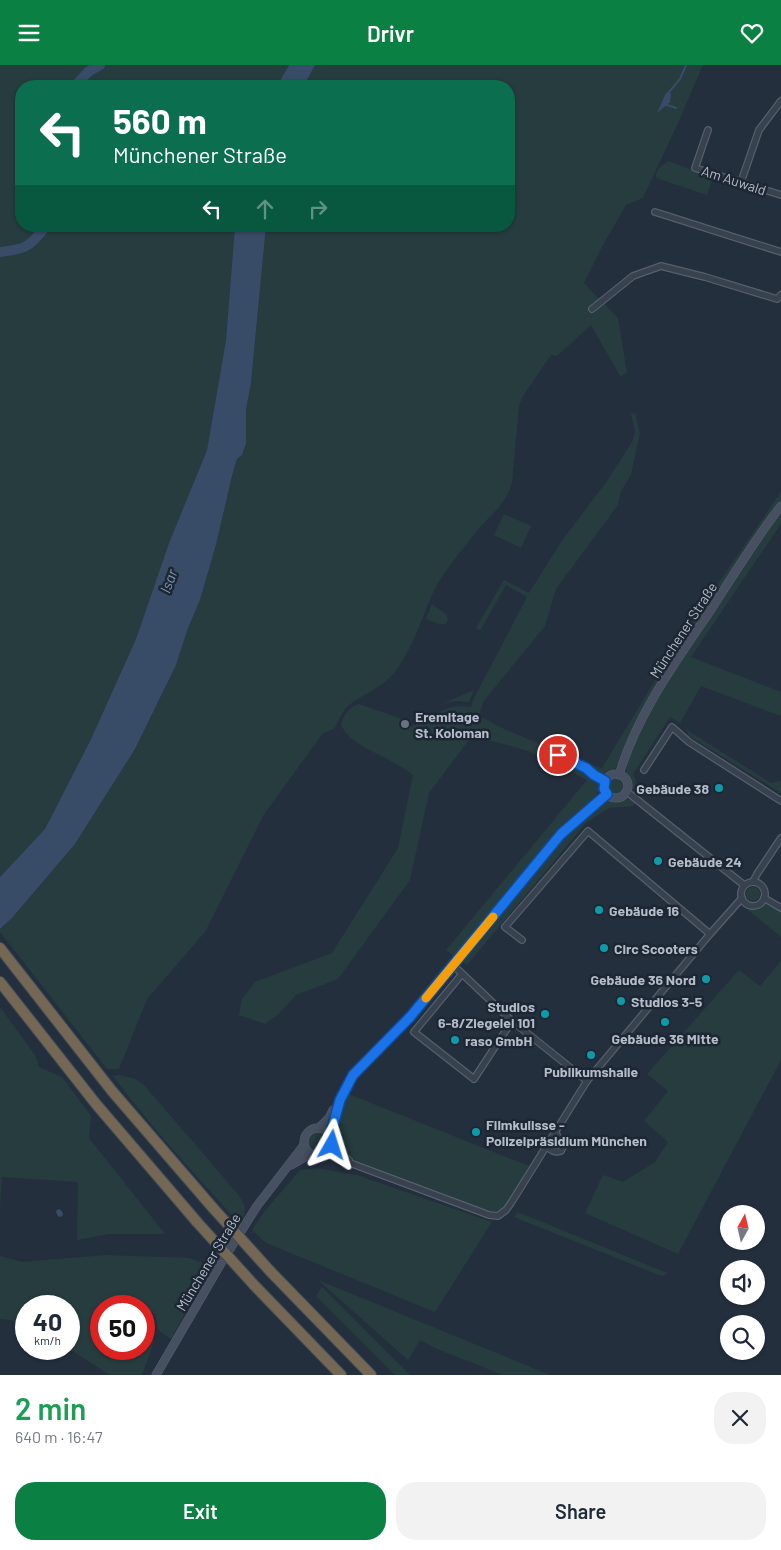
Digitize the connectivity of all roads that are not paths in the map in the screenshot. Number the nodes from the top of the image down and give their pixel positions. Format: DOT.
graph roads {
  1 [pos="781,101"];
  2 [pos="708,130"];
  3 [pos="741,183"];
  4 [pos="781,195"];
  5 [pos="655,212"];
  6 [pos="781,252"];
  7 [pos="781,295"];
  8 [pos="592,309"];
  9 [pos="781,506"];
  10 [pos="558,755"];
  11 [pos="644,770"];
  12 [pos="620,775"];
  13 [pos="605,781"];
  14 [pos="626,791"];
  15 [pos="607,794"];
  16 [pos="781,801"];
  17 [pos="781,838"];
  18 [pos="753,882"];
  19 [pos="744,885"];
  20 [pos="742,898"];
  21 [pos="764,898"];
  22 [pos="781,908"];
  23 [pos="710,934"];
  24 [pos="522,940"];
  25 [pos="0,948"];
  26 [pos="454,966"];
  27 [pos="462,974"];
  28 [pos="0,982"];
  29 [pos="512,1021"];
  30 [pos="587,1081"];
  31 [pos="340,1100"];
  32 [pos="319,1128"];
  33 [pos="556,1133"];
  34 [pos="331,1140"];
  35 [pos="304,1145"];
  36 [pos="547,1147"];
  37 [pos="326,1154"];
  38 [pos="314,1155"];
  39 [pos="355,1164"];
  40 [pos="289,1166"];
  41 [pos="156,1375"];
  42 [pos="342,1375"];
  43 [pos="371,1375"];
  1 -- 3 [label="street"];
  2 -- 3 [label="street, Am Auwald"];
  3 -- 4 [label="street, Am Auwald"];
  5 -- 6 [label="street"];
  7 -- 8 [label="street"];
  9 -- 12 [label="main road, Münchener Straße"];
  10 -- 13 [label="street"];
  11 -- 16 [label="street"];
  12 -- 13 [label="main road"];
  12 -- 14 [label="main road"];
  13 -- 15 [label="main road"];
  14 -- 15 [label="main road"];
  14 -- 19 [label="street"];
  15 -- 26 [label="main road"];
  17 -- 18 [label="street"];
  18 -- 19 [label="street"];
  18 -- 21 [label="street"];
  19 -- 20 [label="street"];
  20 -- 21 [label="street"];
  20 -- 23 [label="street"];
  21 -- 22 [label="street"];
  23 -- 24 [label="street"];
  23 -- 30 [label="street"];
  25 -- 43 [label="highway, bridge"];
  26 -- 27 [label="street"];
  26 -- 31 [label="main road"];
  27 -- 29 [label="street"];
  27 -- 29 [label="street"];
  28 -- 42 [label="highway, bridge"];
  29 -- 30 [label="street"];
  30 -- 33 [label="street"];
  31 -- 32 [label="main road"];
  31 -- 34 [label="main road"];
  32 -- 34 [label="main road"];
  32 -- 35 [label="main road"];
  33 -- 36 [label="street"];
  33 -- 36 [label="street"];
  34 -- 37 [label="main road"];
  34 -- 39 [label="street"];
  35 -- 38 [label="main road"];
  35 -- 40 [label="main road, Münchener Straße"];
  36 -- 39 [label="street"];
  37 -- 38 [label="main road"];
  37 -- 39 [label="street"];
  38 -- 40 [label="main road, Münchener Straße"];
  40 -- 41 [label="main road, Münchener Straße"];
}
